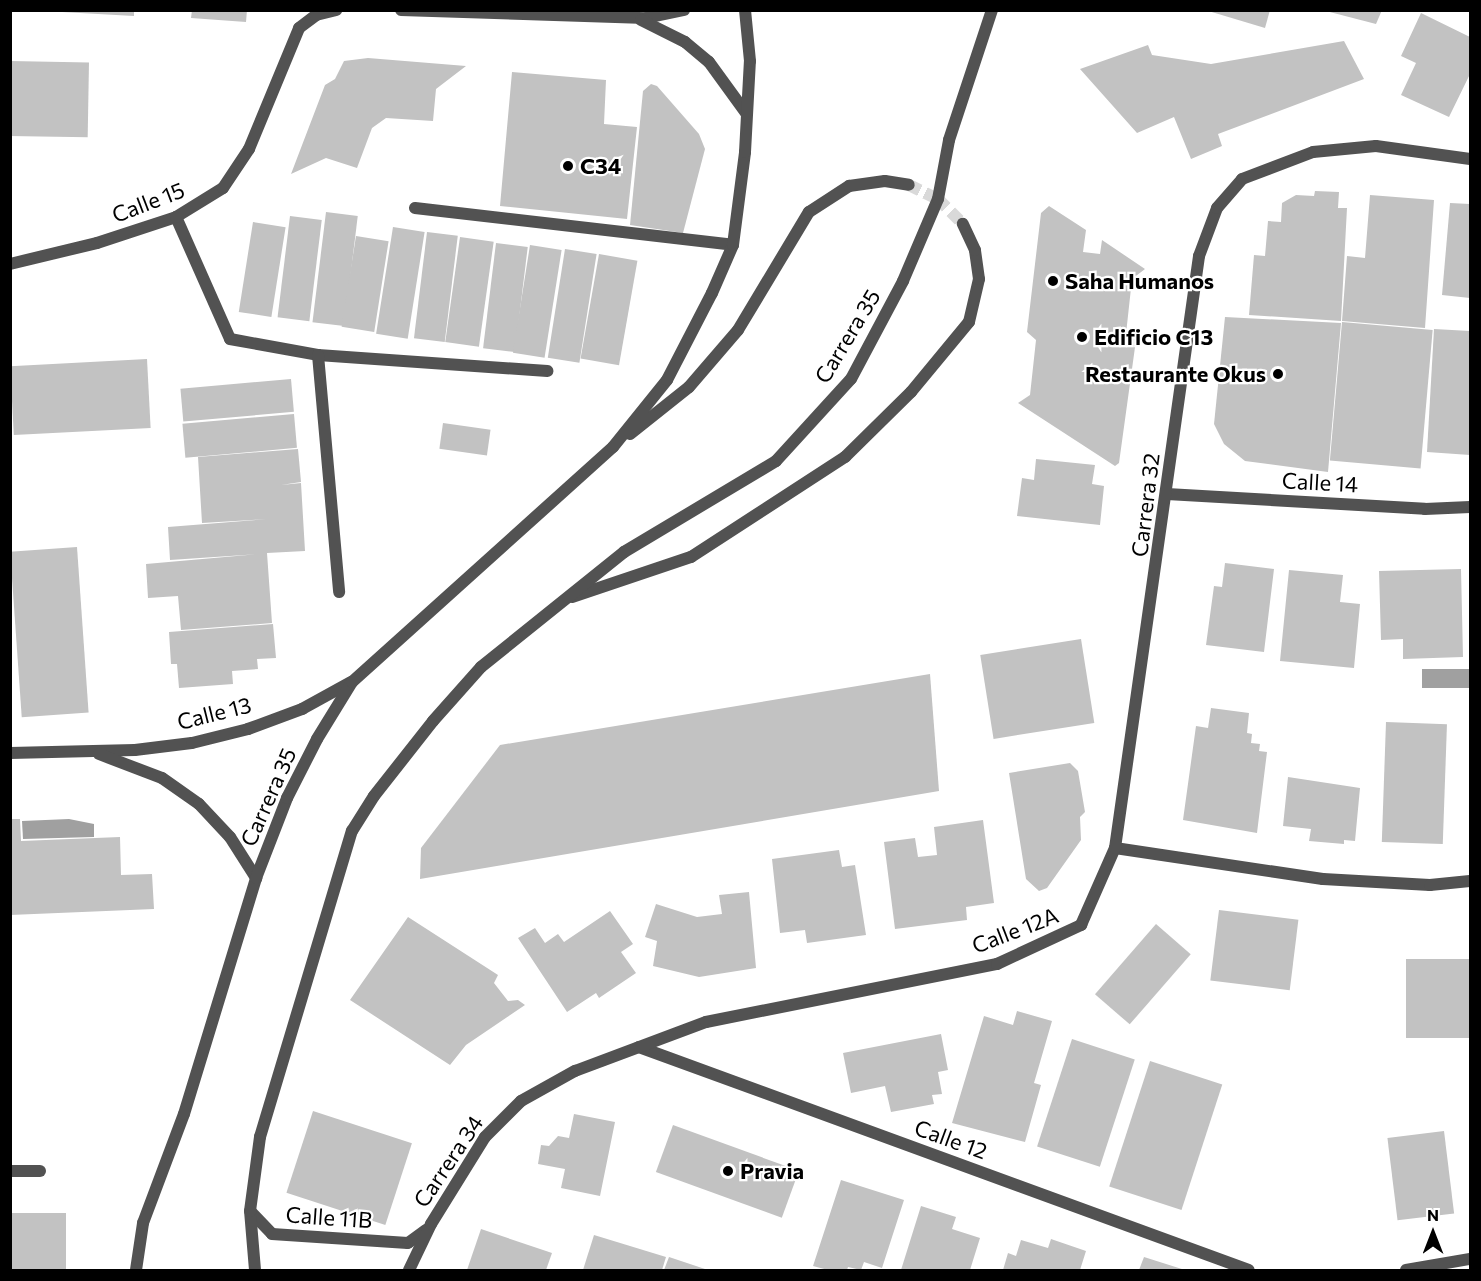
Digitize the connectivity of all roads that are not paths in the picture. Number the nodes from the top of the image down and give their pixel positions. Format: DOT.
graph roads {
  1 [pos="336,10"];
  2 [pos="401,10"];
  3 [pos="684,10"];
  4 [pos="745,10"];
  5 [pos="992,10"];
  6 [pos="628,15"];
  7 [pos="746,113"];
  8 [pos="1470,159"];
  9 [pos="909,185"];
  10 [pos="415,208"];
  11 [pos="176,217"];
  12 [pos="963,224"];
  13 [pos="733,245"];
  14 [pos="10,264"];
  15 [pos="318,355"];
  16 [pos="547,371"];
  17 [pos="613,447"];
  18 [pos="1167,494"];
  19 [pos="1470,507"];
  20 [pos="339,592"];
  21 [pos="565,599"];
  22 [pos="352,682"];
  23 [pos="78,749"];
  24 [pos="10,753"];
  25 [pos="1115,849"];
  26 [pos="256,878"];
  27 [pos="1470,881"];
  28 [pos="639,1047"];
  29 [pos="10,1171"];
  30 [pos="40,1171"];
  31 [pos="250,1211"];
  32 [pos="431,1224"];
  33 [pos="1470,1259"];
  34 [pos="136,1270"];
  35 [pos="255,1270"];
  36 [pos="409,1270"];
  37 [pos="1249,1270"];
  38 [pos="1406,1270"];
  1 -- 11 [label="street, Calle 15"];
  2 -- 6 [label="street"];
  3 -- 6 [label="street"];
  4 -- 7 [label="street, Carrera 35"];
  5 -- 21 [label="street, Carrera 35"];
  6 -- 7 [label="street"];
  7 -- 13 [label="street, Carrera 35"];
  8 -- 18 [label="street, Carrera 32"];
  9 -- 17 [label="street, Carrera 35"];
  10 -- 13 [label="street"];
  11 -- 14 [label="street, Calle 15"];
  11 -- 15 [label="street"];
  12 -- 21 [label="street, Carrera 35"];
  13 -- 17 [label="street, Carrera 35"];
  15 -- 16 [label="street"];
  15 -- 20 [label="street"];
  17 -- 22 [label="street, Carrera 35"];
  18 -- 19 [label="street, Calle 14"];
  18 -- 25 [label="street, Carrera 32"];
  21 -- 31 [label="street, Carrera 35"];
  22 -- 23 [label="street, Calle 13"];
  22 -- 26 [label="street, Carrera 35"];
  23 -- 24 [label="street, Calle 13"];
  23 -- 26 [label="street, Calle 13"];
  25 -- 27 [label="street"];
  25 -- 28 [label="street, Calle 12A"];
  26 -- 34 [label="street, Carrera 35"];
  28 -- 32 [label="street, Carrera 34"];
  28 -- 37 [label="street, Calle 12"];
  29 -- 30 [label="street"];
  31 -- 32 [label="street, Calle 11B"];
  31 -- 35 [label="street, Calle 11B"];
  32 -- 36 [label="street, Carrera 34"];
  33 -- 38 [label="street"];
}
